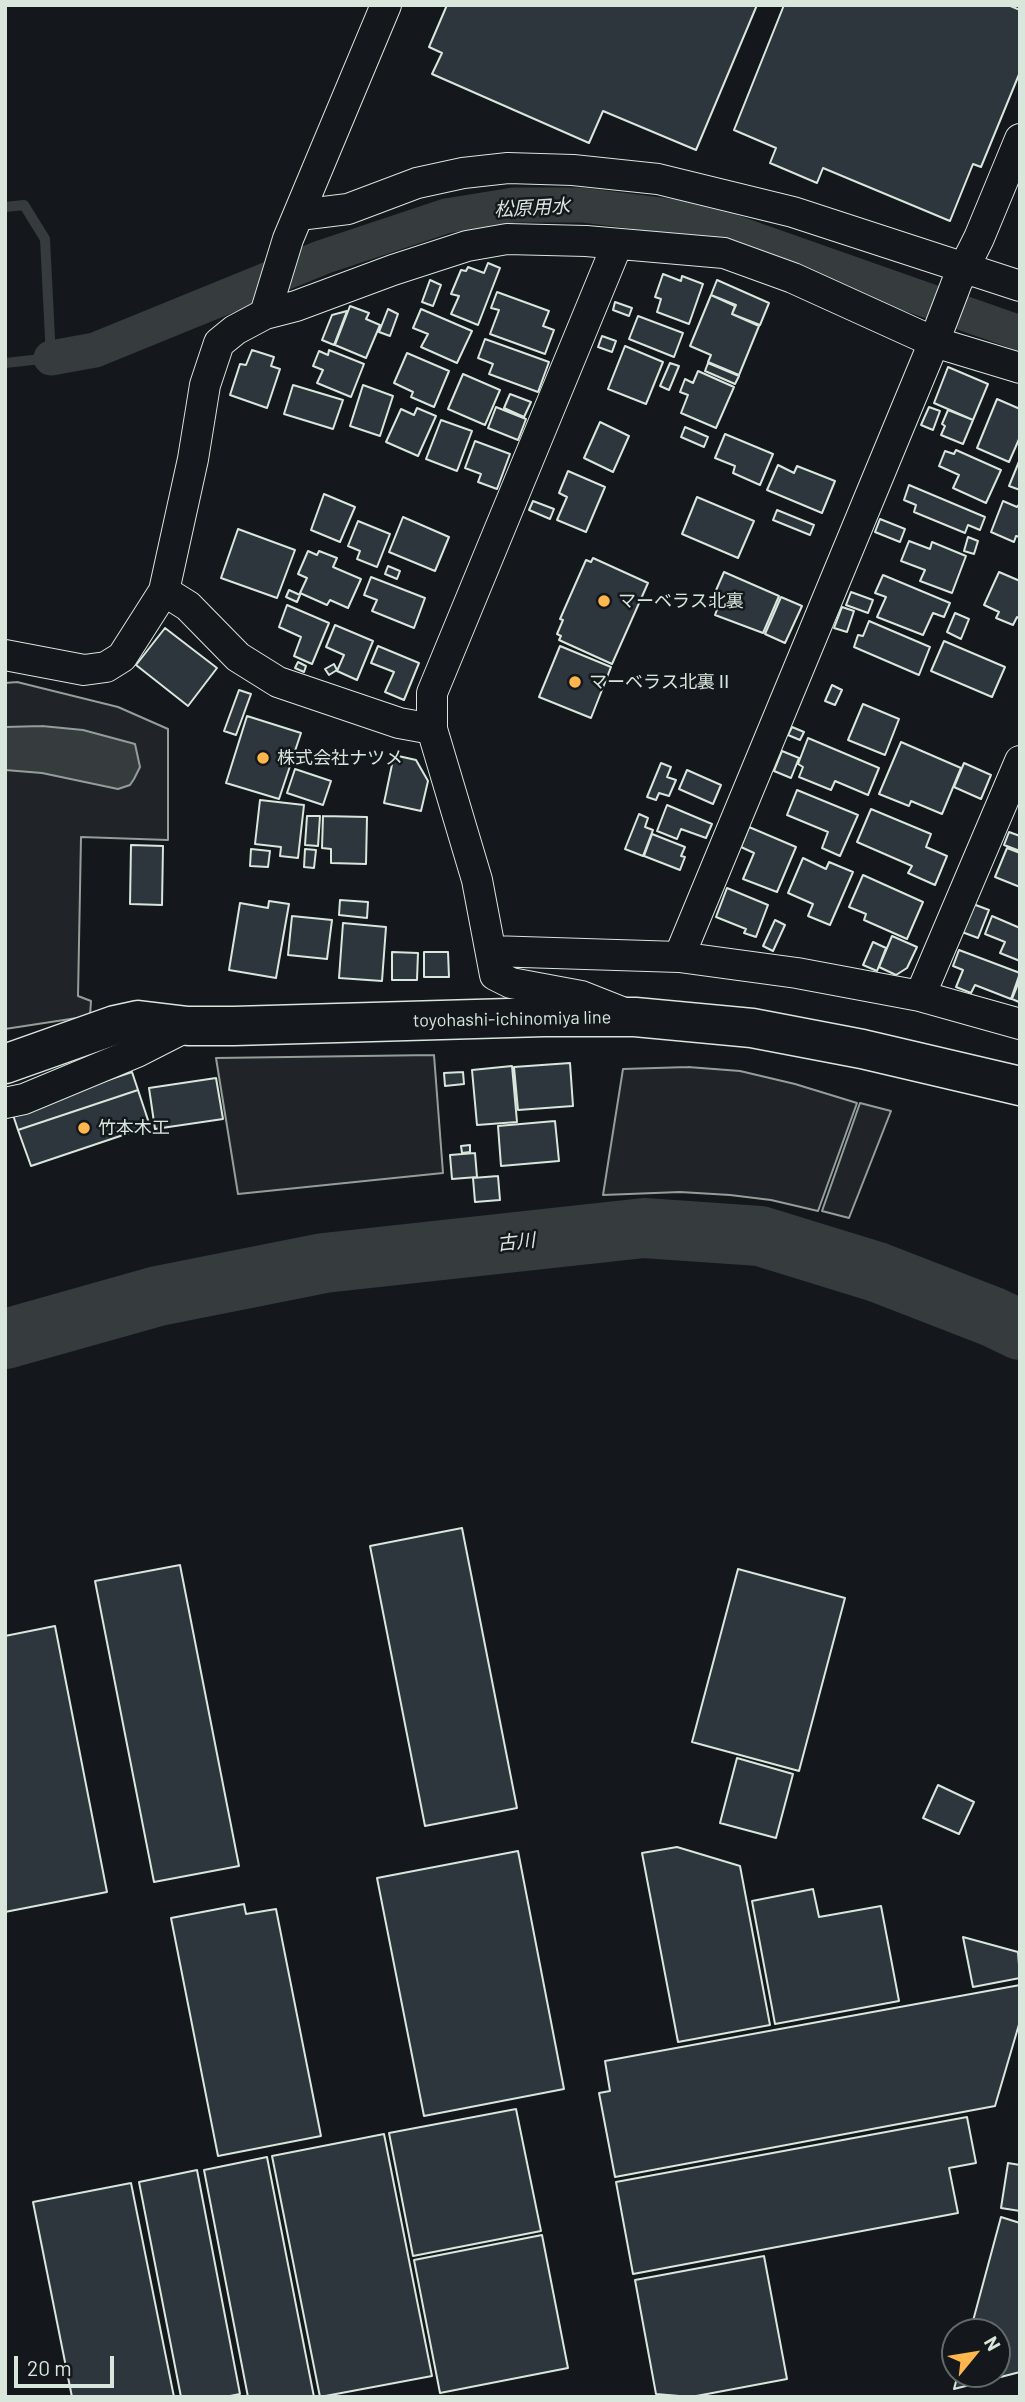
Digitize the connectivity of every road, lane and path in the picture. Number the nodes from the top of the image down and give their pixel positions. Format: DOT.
graph roads {
  1 [pos="386,5"];
  2 [pos="1020,139"];
  3 [pos="294,227"];
  4 [pos="617,245"];
  5 [pos="960,275"];
  6 [pos="1020,286"];
  7 [pos="266,309"];
  8 [pos="936,336"];
  9 [pos="1020,368"];
  10 [pos="164,592"];
  11 [pos="5,654"];
  12 [pos="432,729"];
  13 [pos="1020,761"];
  14 [pos="491,951"];
  15 [pos="679,957"];
  16 [pos="920,996"];
  17 [pos="635,1017"];
  18 [pos="1020,1024"];
  19 [pos="188,1026"];
  20 [pos="5,1064"];
  21 [pos="1020,1086"];
  22 [pos="5,1102"];
  1 -- 3 [label="street"];
  2 -- 5 [label="street"];
  3 -- 5 [label="street"];
  3 -- 7 [label="street"];
  4 -- 7 [label="street"];
  4 -- 8 [label="street"];
  4 -- 12 [label="street"];
  5 -- 6 [label="street"];
  5 -- 8 [label="street"];
  7 -- 10 [label="street"];
  8 -- 9 [label="street"];
  8 -- 15 [label="street"];
  10 -- 11 [label="street"];
  10 -- 12 [label="street"];
  12 -- 14 [label="street"];
  13 -- 16 [label="street"];
  14 -- 15 [label="street"];
  14 -- 17 [label="street"];
  15 -- 16 [label="street"];
  16 -- 18 [label="street"];
  17 -- 19 [label="main road, toyohashi-ichinomiya line"];
  17 -- 21 [label="main road, toyohashi-ichinomiya line"];
  19 -- 20 [label="main road, toyohashi-ichinomiya line"];
  19 -- 22 [label="street"];
}
